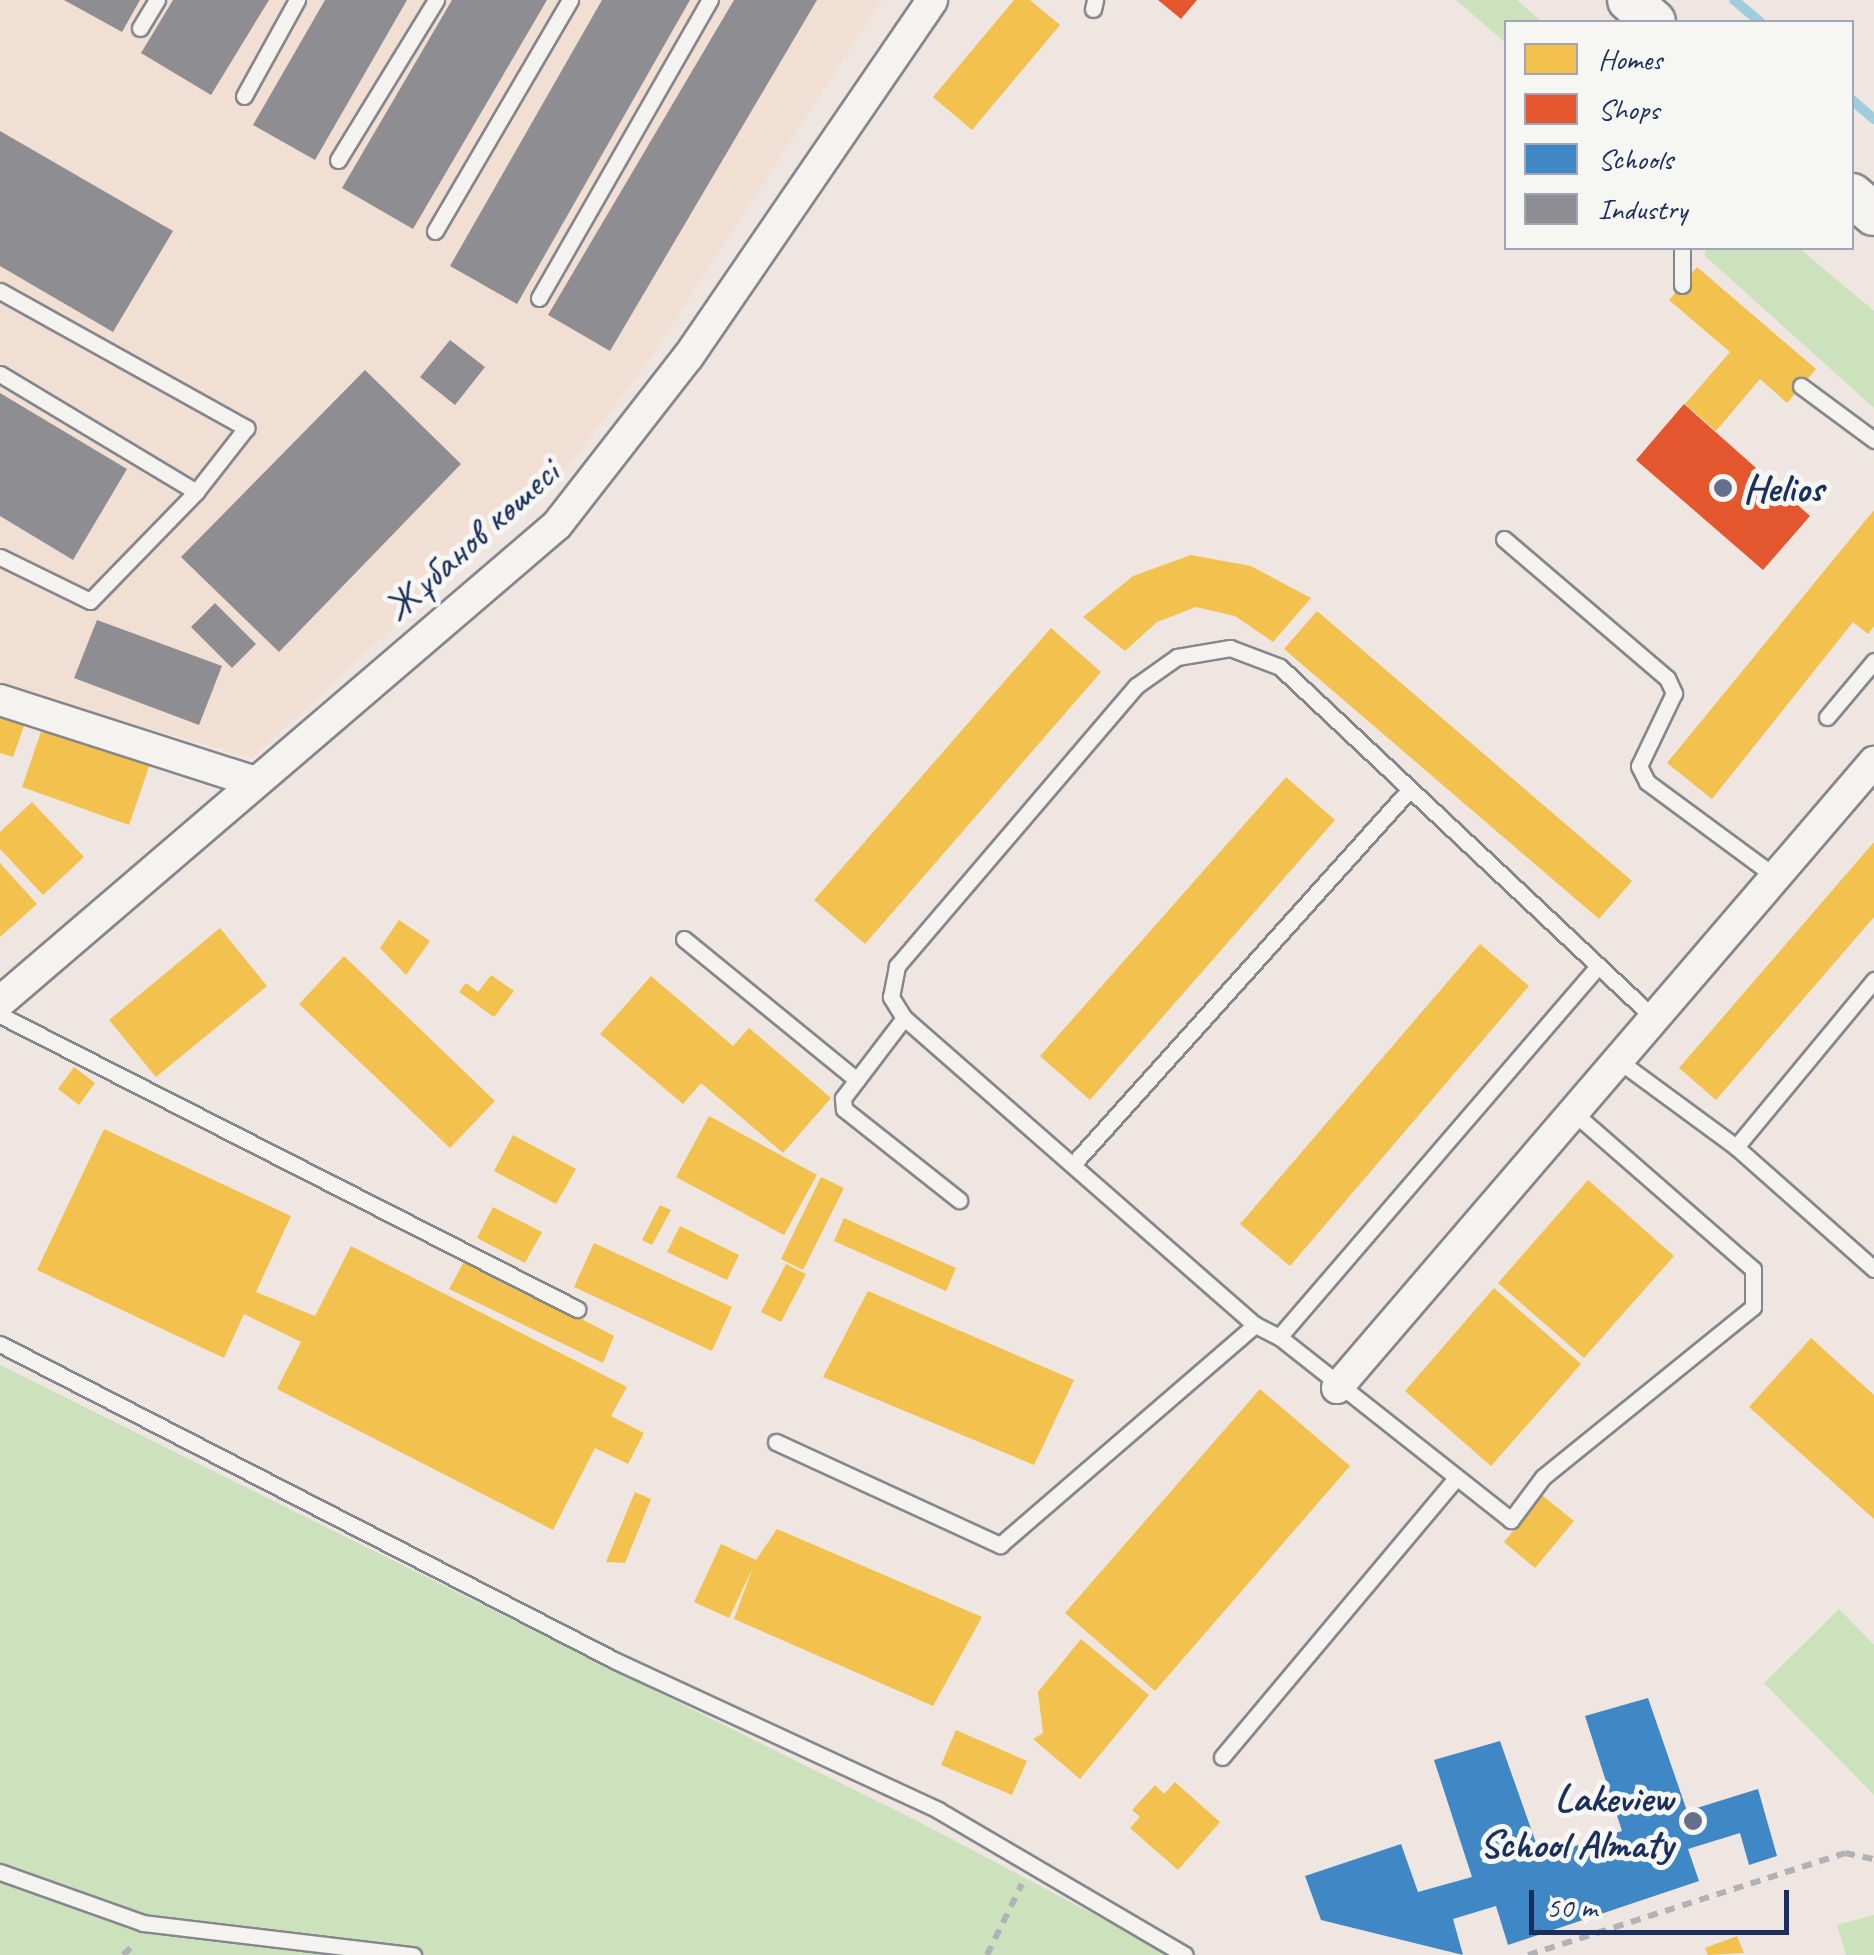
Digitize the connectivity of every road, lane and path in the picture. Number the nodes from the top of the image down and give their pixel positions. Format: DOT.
graph roads {
  1 [pos="156,0"];
  2 [pos="297,0"];
  3 [pos="436,0"];
  4 [pos="570,0"];
  5 [pos="710,0"];
  6 [pos="932,0"];
  7 [pos="1628,0"];
  8 [pos="1652,20"];
  9 [pos="140,28"];
  10 [pos="244,96"];
  11 [pos="338,160"];
  12 [pos="1854,197"];
  13 [pos="1874,214"];
  14 [pos="435,231"];
  15 [pos="1682,250"];
  16 [pos="1682,285"];
  17 [pos="0,291"];
  18 [pos="538,298"];
  19 [pos="0,374"];
  20 [pos="1800,386"];
  21 [pos="1874,440"];
  22 [pos="196,492"];
  23 [pos="1504,539"];
  24 [pos="0,557"];
  25 [pos="1874,661"];
  26 [pos="0,700"];
  27 [pos="1827,717"];
  28 [pos="1874,762"];
  29 [pos="253,781"];
  30 [pos="1410,789"];
  31 [pos="1776,877"];
  32 [pos="684,939"];
  33 [pos="1598,966"];
  34 [pos="1874,980"];
  35 [pos="0,1002"];
  36 [pos="0,1016"];
  37 [pos="904,1018"];
  38 [pos="1655,1019"];
  39 [pos="1620,1062"];
  40 [pos="857,1080"];
  41 [pos="1574,1113"];
  42 [pos="1736,1148"];
  43 [pos="1075,1162"];
  44 [pos="959,1200"];
  45 [pos="1874,1269"];
  46 [pos="577,1309"];
  47 [pos="1255,1326"];
  48 [pos="1279,1337"];
  49 [pos="0,1344"];
  50 [pos="1338,1388"];
  51 [pos="776,1442"];
  52 [pos="1456,1478"];
  53 [pos="1222,1758"];
  54 [pos="1874,1858"];
  55 [pos="1031,1865"];
  56 [pos="0,1872"];
  57 [pos="413,1955"];
  58 [pos="987,1955"];
  59 [pos="1184,1955"];
  60 [pos="1528,1955"];
  1 -- 9 [label="lane"];
  2 -- 10 [label="lane"];
  3 -- 11 [label="lane"];
  4 -- 14 [label="lane"];
  5 -- 18 [label="lane"];
  6 -- 29 [label="street, Жұбанов көшесі"];
  7 -- 8 [label="main road"];
  12 -- 13 [label="main road"];
  15 -- 16 [label="lane"];
  17 -- 22 [label="lane"];
  19 -- 22 [label="lane"];
  20 -- 21 [label="lane"];
  22 -- 24 [label="lane"];
  23 -- 31 [label="lane"];
  25 -- 27 [label="lane"];
  26 -- 29 [label="street"];
  28 -- 31 [label="street"];
  29 -- 35 [label="street, Жұбанов көшесі"];
  30 -- 33 [label="lane"];
  30 -- 37 [label="lane"];
  30 -- 43 [label="lane"];
  31 -- 38 [label="street"];
  32 -- 40 [label="lane"];
  33 -- 38 [label="lane"];
  33 -- 48 [label="lane"];
  34 -- 42 [label="lane"];
  36 -- 46 [label="lane"];
  37 -- 40 [label="lane"];
  37 -- 43 [label="lane"];
  38 -- 39 [label="street"];
  39 -- 41 [label="street"];
  39 -- 42 [label="lane"];
  40 -- 44 [label="lane"];
  41 -- 50 [label="street"];
  41 -- 52 [label="lane"];
  42 -- 45 [label="lane"];
  43 -- 47 [label="lane"];
  47 -- 48 [label="lane"];
  47 -- 51 [label="lane"];
  48 -- 50 [label="lane"];
  49 -- 55 [label="lane"];
  50 -- 52 [label="lane"];
  52 -- 53 [label="lane"];
  54 -- 60 [label="path"];
  55 -- 58 [label="path"];
  55 -- 59 [label="lane"];
  56 -- 57 [label="lane"];
}
